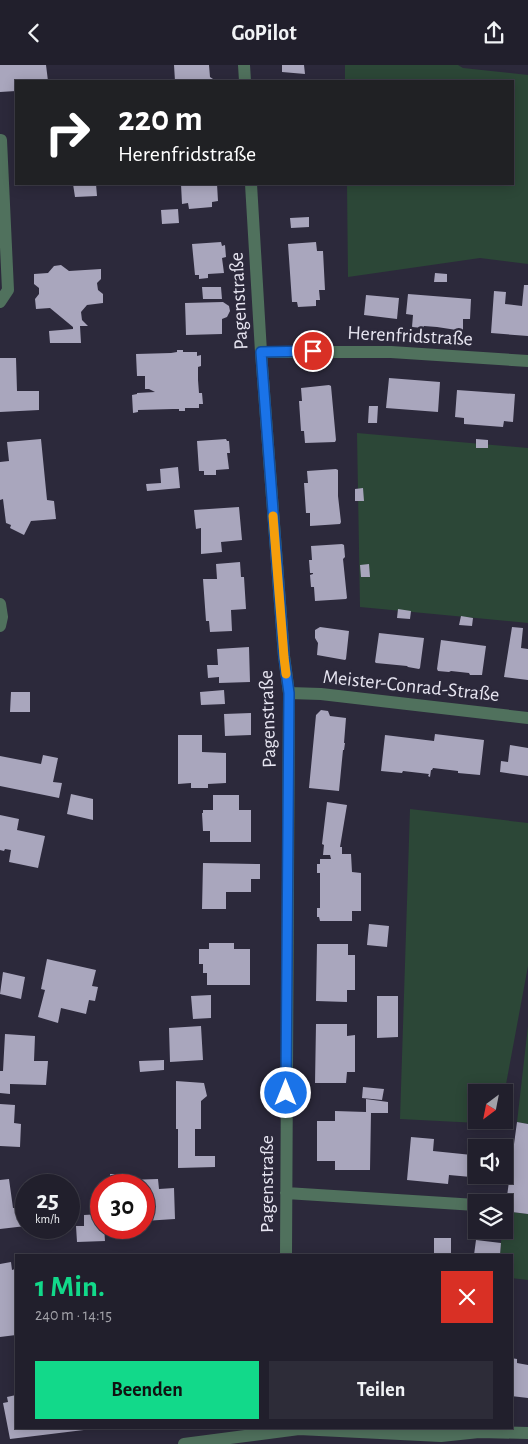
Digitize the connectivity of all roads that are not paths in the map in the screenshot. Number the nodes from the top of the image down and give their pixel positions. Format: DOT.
graph roads {
  1 [pos="244,65"];
  2 [pos="245,80"];
  3 [pos="2,140"];
  4 [pos="251,185"];
  5 [pos="0,303"];
  6 [pos="261,352"];
  7 [pos="528,361"];
  8 [pos="0,604"];
  9 [pos="0,626"];
  10 [pos="289,693"];
  11 [pos="528,718"];
  12 [pos="286,1193"];
  13 [pos="468,1204"];
  14 [pos="286,1254"];
  15 [pos="528,1433"];
  16 [pos="271,1435"];
  17 [pos="184,1444"];
  1 -- 2 [label="street"];
  3 -- 5 [label="street"];
  4 -- 6 [label="street, Pagenstraße"];
  6 -- 7 [label="street, Herenfridstraße"];
  6 -- 10 [label="street, Pagenstraße"];
  8 -- 9 [label="street"];
  10 -- 11 [label="street, Meister-Conrad-Straße"];
  10 -- 12 [label="street, Pagenstraße"];
  12 -- 13 [label="street"];
  12 -- 14 [label="street, Pagenstraße"];
  15 -- 16 [label="street"];
  16 -- 17 [label="street"];
}
